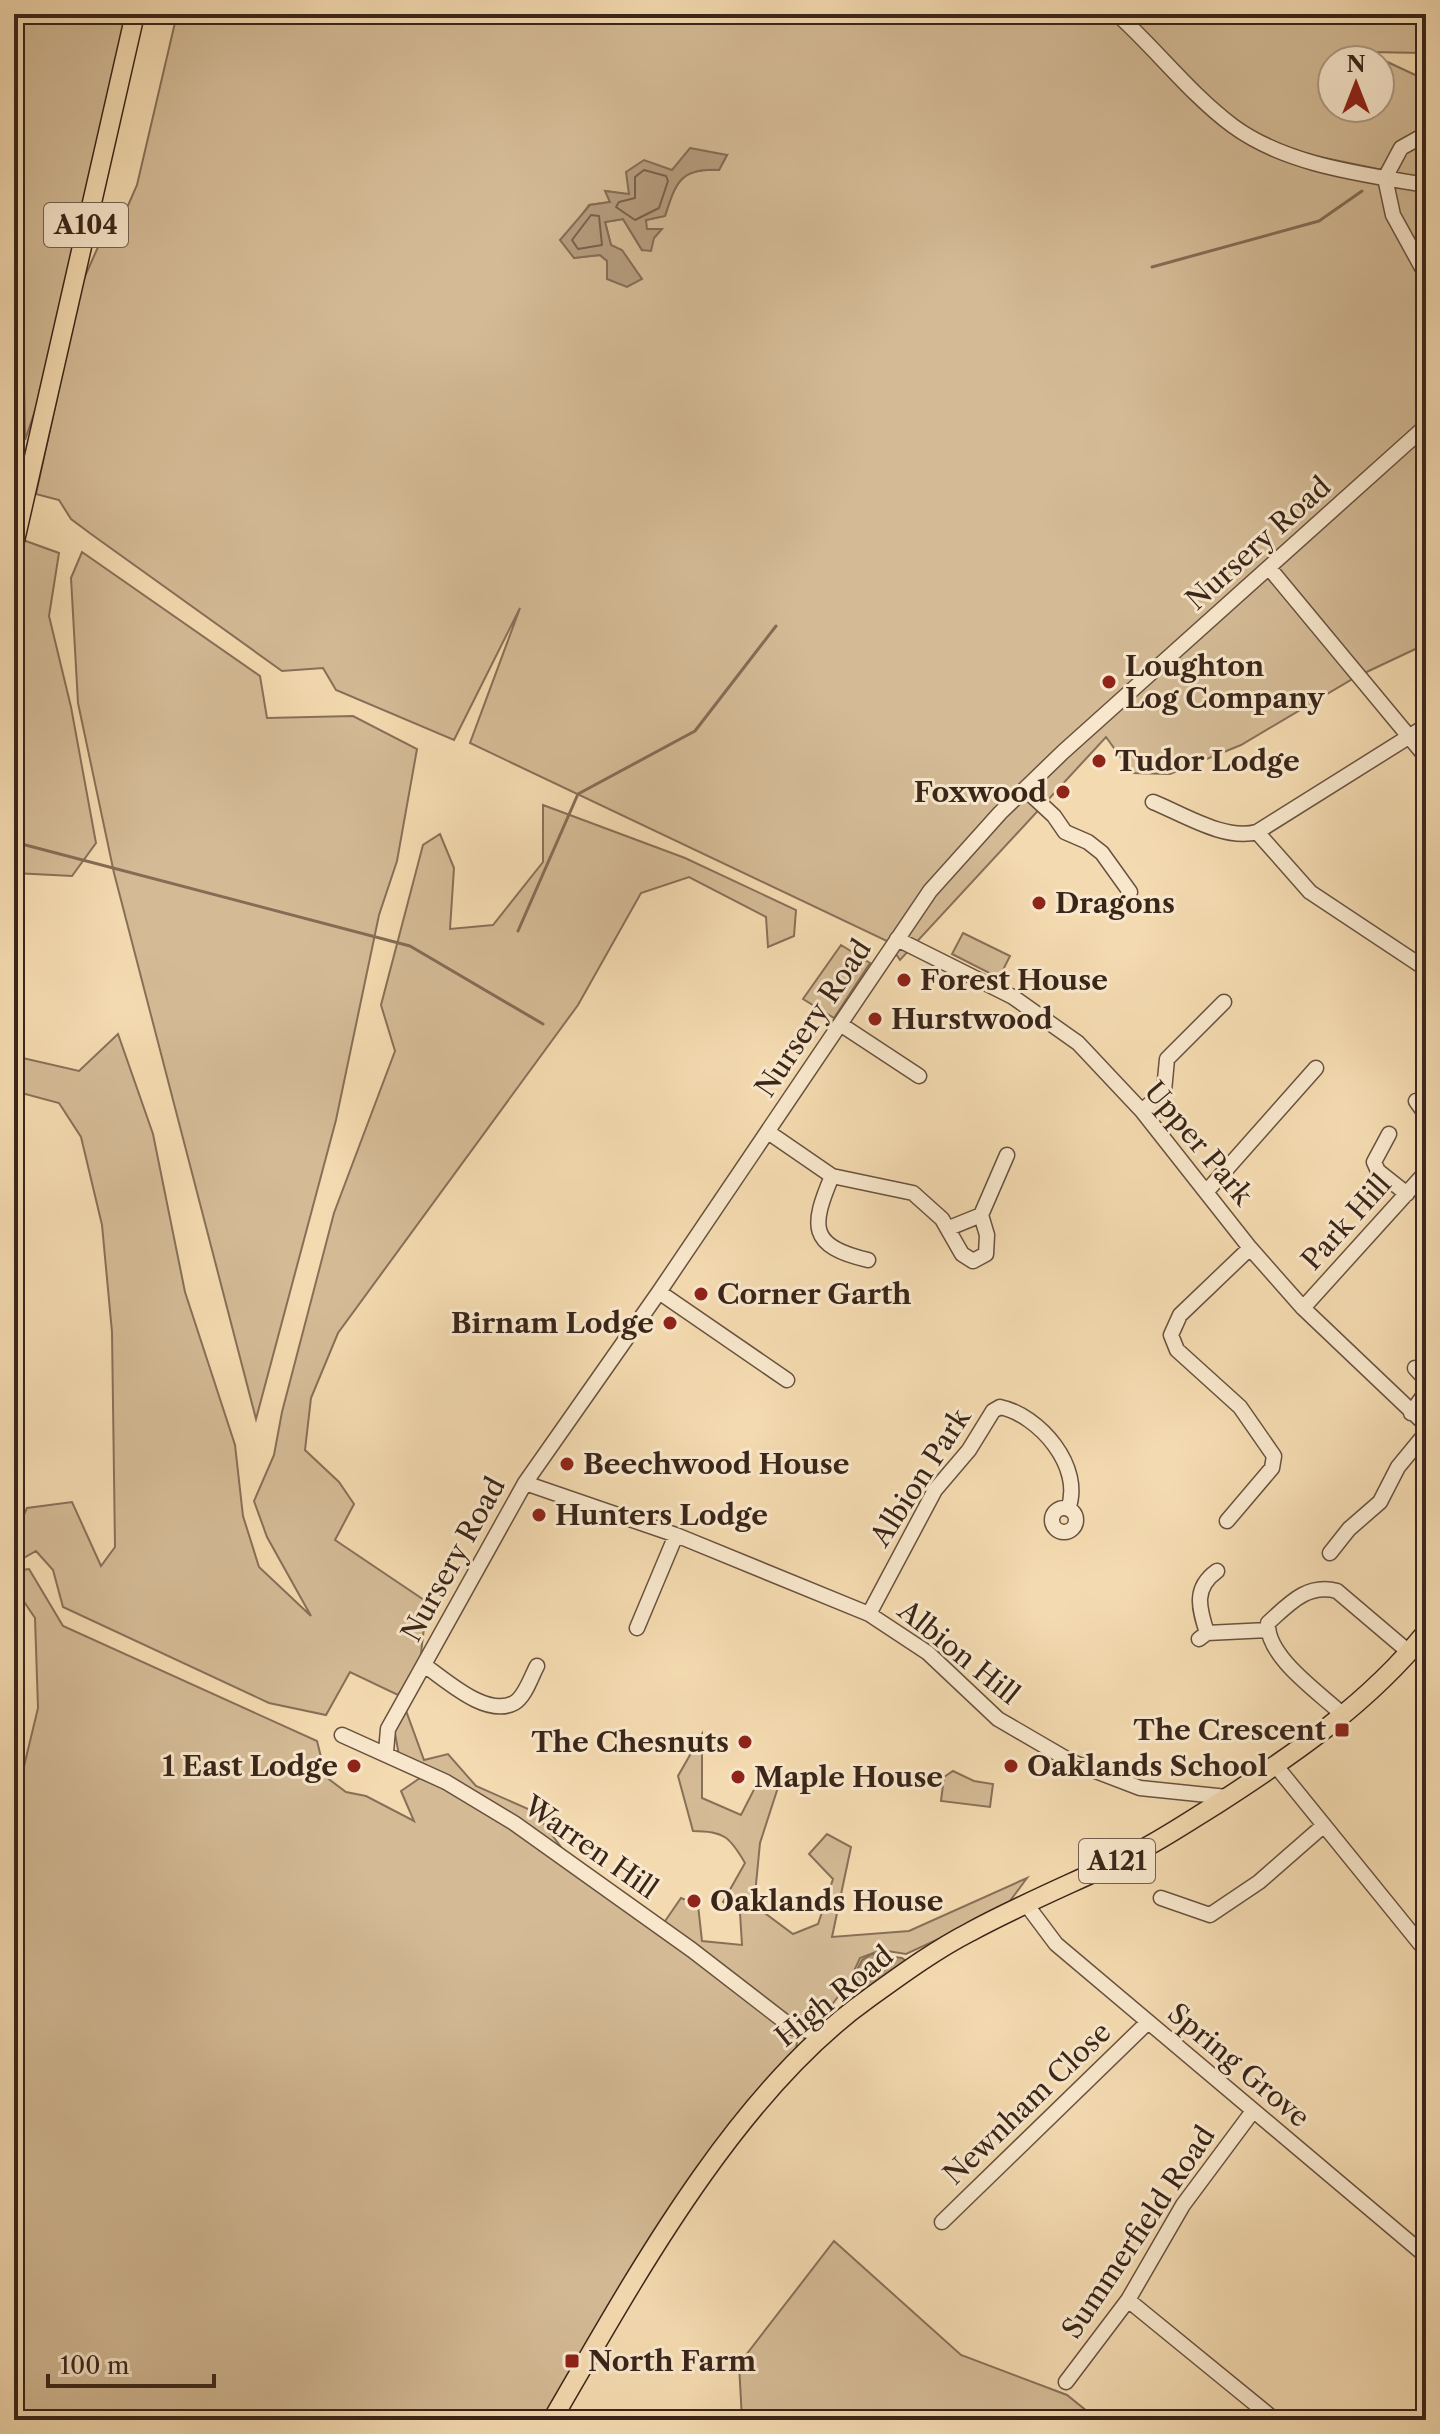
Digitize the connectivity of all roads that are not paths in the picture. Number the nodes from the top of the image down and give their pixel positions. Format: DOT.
graph roads {
  1 [pos="135,14"];
  2 [pos="1117,14"];
  3 [pos="1426,134"];
  4 [pos="1385,178"];
  5 [pos="1426,185"];
  6 [pos="1426,275"];
  7 [pos="1426,426"];
  8 [pos="14,545"];
  9 [pos="1270,569"];
  10 [pos="1426,726"];
  11 [pos="1407,737"];
  12 [pos="1426,757"];
  13 [pos="1025,789"];
  14 [pos="1153,802"];
  15 [pos="1257,832"];
  16 [pos="1130,892"];
  17 [pos="897,939"];
  18 [pos="1426,969"];
  19 [pos="1224,1002"];
  20 [pos="840,1024"];
  21 [pos="1308,1071"];
  22 [pos="919,1076"];
  23 [pos="1416,1101"];
  24 [pos="1142,1111"];
  25 [pos="1426,1115"];
  26 [pos="768,1132"];
  27 [pos="1389,1134"];
  28 [pos="1007,1155"];
  29 [pos="1426,1172"];
  30 [pos="832,1176"];
  31 [pos="1207,1191"];
  32 [pos="1407,1194"];
  33 [pos="981,1215"];
  34 [pos="949,1228"];
  35 [pos="1250,1248"];
  36 [pos="868,1260"];
  37 [pos="659,1292"];
  38 [pos="1303,1308"];
  39 [pos="1415,1368"];
  40 [pos="787,1380"];
  41 [pos="1426,1380"];
  42 [pos="1426,1392"];
  43 [pos="1411,1413"];
  44 [pos="1426,1425"];
  45 [pos="1426,1433"];
  46 [pos="525,1483"];
  47 [pos="1068,1509"];
  48 [pos="1227,1521"];
  49 [pos="676,1535"];
  50 [pos="1330,1553"];
  51 [pos="1217,1571"];
  52 [pos="869,1614"];
  53 [pos="637,1628"];
  54 [pos="1268,1630"];
  55 [pos="1426,1632"];
  56 [pos="1410,1653"];
  57 [pos="424,1665"];
  58 [pos="537,1666"];
  59 [pos="1343,1715"];
  60 [pos="342,1735"];
  61 [pos="386,1752"];
  62 [pos="1276,1766"];
  63 [pos="1227,1797"];
  64 [pos="1323,1826"];
  65 [pos="1161,1898"];
  66 [pos="1026,1904"];
  67 [pos="1426,1951"];
  68 [pos="1148,2022"];
  69 [pos="793,2028"];
  70 [pos="825,2034"];
  71 [pos="805,2051"];
  72 [pos="1253,2111"];
  73 [pos="942,2222"];
  74 [pos="1426,2256"];
  75 [pos="1128,2300"];
  76 [pos="1066,2382"];
  77 [pos="552,2420"];
  78 [pos="1275,2420"];
  1 -- 8 [label="main road, A104"];
  2 -- 4 [label="street"];
  3 -- 4 [label="street"];
  4 -- 5 [label="street"];
  4 -- 6 [label="street"];
  7 -- 9 [label="street, Nursery Road"];
  9 -- 11 [label="street"];
  9 -- 13 [label="street, Nursery Road"];
  10 -- 11 [label="street"];
  11 -- 12 [label="street"];
  11 -- 15 [label="street"];
  13 -- 16 [label="street"];
  13 -- 17 [label="street, Nursery Road"];
  14 -- 15 [label="street"];
  15 -- 18 [label="street"];
  17 -- 20 [label="street, Nursery Road"];
  17 -- 24 [label="street, Upper Park"];
  19 -- 24 [label="street"];
  20 -- 22 [label="street"];
  20 -- 26 [label="street, Nursery Road"];
  21 -- 31 [label="street"];
  23 -- 25 [label="street"];
  24 -- 31 [label="street, Upper Park"];
  26 -- 30 [label="street"];
  26 -- 37 [label="street, Nursery Road"];
  27 -- 32 [label="street"];
  28 -- 33 [label="street"];
  29 -- 32 [label="street, Park Hill"];
  30 -- 34 [label="street"];
  30 -- 36 [label="street"];
  31 -- 35 [label="street, Upper Park"];
  32 -- 38 [label="street, Park Hill"];
  33 -- 34 [label="street"];
  33 -- 34 [label="street"];
  35 -- 38 [label="street, Upper Park"];
  35 -- 48 [label="street"];
  37 -- 40 [label="street"];
  37 -- 46 [label="street, Nursery Road"];
  38 -- 43 [label="street, Upper Park"];
  39 -- 41 [label="street"];
  42 -- 43 [label="street"];
  43 -- 44 [label="street, Upper Park"];
  45 -- 50 [label="street"];
  46 -- 49 [label="street, Albion Hill"];
  46 -- 57 [label="street, Nursery Road"];
  47 -- 52 [label="street, Albion Park"];
  49 -- 52 [label="street, Albion Hill"];
  49 -- 53 [label="street"];
  51 -- 54 [label="street"];
  52 -- 63 [label="street, Albion Hill"];
  54 -- 56 [label="street"];
  54 -- 59 [label="street"];
  55 -- 56 [label="main road, High Road / A121"];
  56 -- 59 [label="main road, High Road / A121"];
  57 -- 58 [label="street"];
  57 -- 61 [label="street, Nursery Road"];
  59 -- 62 [label="main road, High Road / A121"];
  60 -- 61 [label="street, Warren Hill"];
  61 -- 69 [label="street, Warren Hill"];
  62 -- 63 [label="main road, High Road / A121"];
  62 -- 64 [label="street"];
  63 -- 66 [label="main road, High Road / A121"];
  64 -- 65 [label="street"];
  64 -- 67 [label="street"];
  66 -- 68 [label="street, Spring Grove"];
  66 -- 70 [label="main road, High Road / A121"];
  68 -- 72 [label="street, Spring Grove"];
  68 -- 73 [label="street, Newnham Close"];
  69 -- 70 [label="street, Warren Hill"];
  69 -- 71 [label="street, Warren Hill"];
  70 -- 71 [label="main road, High Road / A121"];
  71 -- 77 [label="main road, High Road / A121"];
  72 -- 74 [label="street, Spring Grove"];
  72 -- 75 [label="street, Summerfield Road"];
  75 -- 76 [label="street, Summerfield Road"];
  75 -- 78 [label="street"];
}
